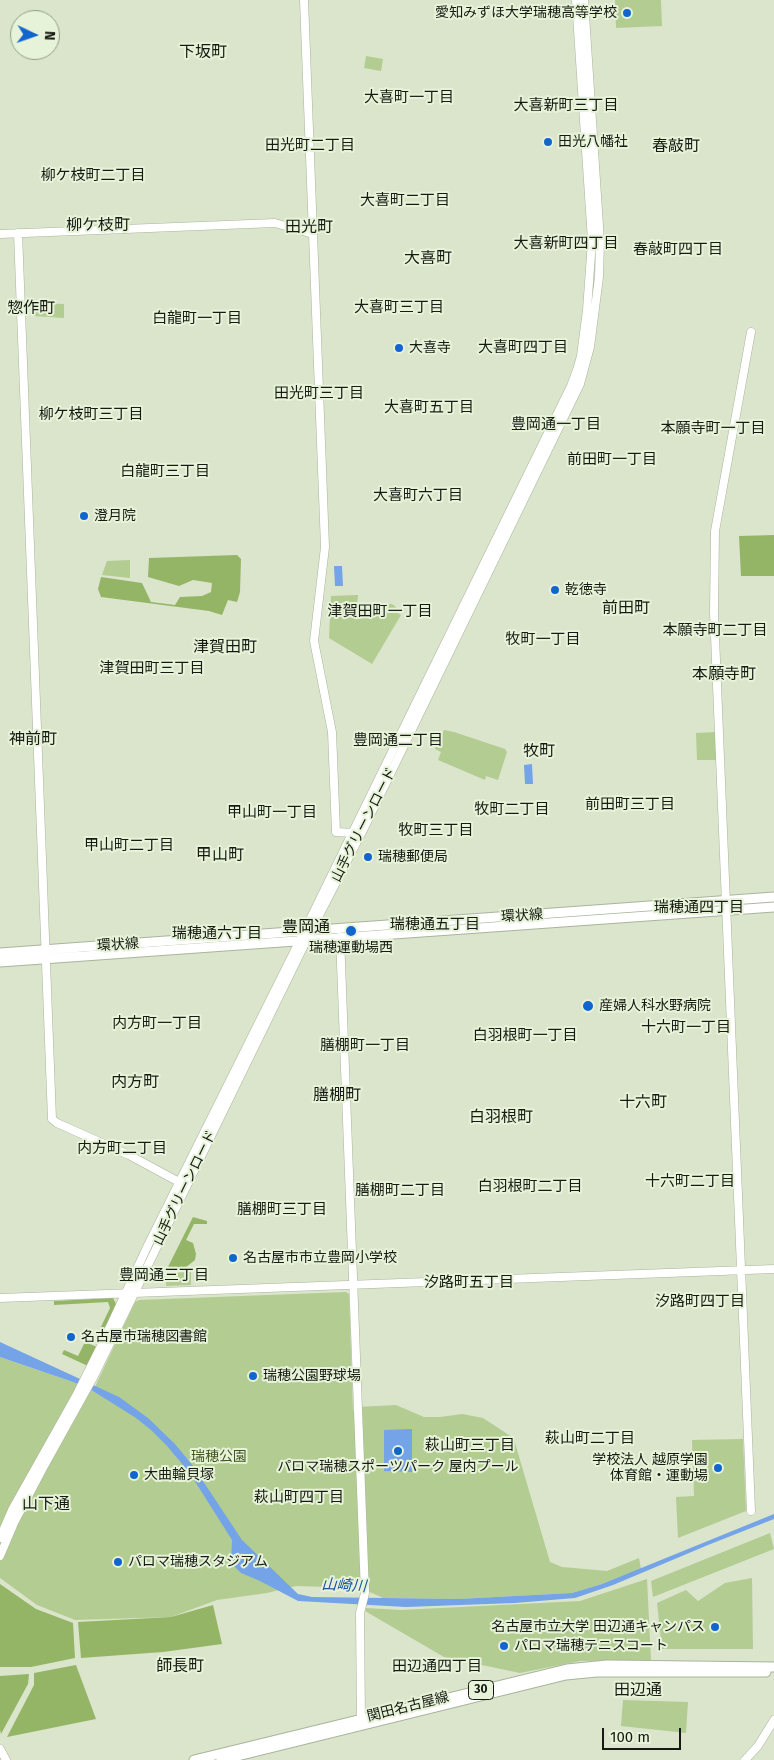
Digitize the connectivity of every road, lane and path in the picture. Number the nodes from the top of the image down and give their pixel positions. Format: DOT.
graph roads {
  1 [pos="304,0"];
  2 [pos="576,0"];
  3 [pos="584,0"];
  4 [pos="18,233"];
  5 [pos="0,234"];
  6 [pos="313,234"];
  7 [pos="751,332"];
  8 [pos="363,830"];
  9 [pos="351,834"];
  10 [pos="774,897"];
  11 [pos="727,905"];
  12 [pos="774,907"];
  13 [pos="307,931"];
  14 [pos="340,937"];
  15 [pos="303,941"];
  16 [pos="0,953"];
  17 [pos="46,954"];
  18 [pos="0,962"];
  19 [pos="179,1182"];
  20 [pos="774,1270"];
  21 [pos="741,1271"];
  22 [pos="353,1285"];
  23 [pos="129,1294"];
  24 [pos="0,1298"];
  25 [pos="80,1394"];
  26 [pos="751,1511"];
  27 [pos="0,1538"];
  28 [pos="0,1556"];
  29 [pos="774,1666"];
  30 [pos="774,1672"];
  31 [pos="774,1720"];
  32 [pos="360,1723"];
  33 [pos="0,1749"];
  34 [pos="244,1754"];
  35 [pos="6,1760"];
  36 [pos="194,1760"];
  37 [pos="221,1760"];
  38 [pos="745,1760"];
  1 -- 6 [label="street"];
  2 -- 9 [label="street, 山手グリーンロード"];
  3 -- 8 [label="street, 山手グリーンロード"];
  4 -- 5 [label="street"];
  4 -- 6 [label="street"];
  4 -- 17 [label="street"];
  6 -- 9 [label="street"];
  7 -- 11 [label="street"];
  8 -- 9 [label="street"];
  8 -- 13 [label="street, 山手グリーンロード"];
  9 -- 13 [label="street, 山手グリーンロード"];
  10 -- 11 [label="main road, 環状線"];
  11 -- 12 [label="main road, 環状線"];
  11 -- 13 [label="main road, 環状線"];
  11 -- 14 [label="main road, 環状線"];
  11 -- 21 [label="street"];
  13 -- 15 [label="street, 山手グリーンロード"];
  13 -- 17 [label="main road, 環状線"];
  14 -- 15 [label="main road, 環状線"];
  14 -- 22 [label="street"];
  15 -- 17 [label="main road, 環状線"];
  15 -- 19 [label="street, 山手グリーンロード"];
  15 -- 23 [label="street, 山手グリーンロード"];
  16 -- 17 [label="main road, 環状線"];
  17 -- 18 [label="main road, 環状線"];
  17 -- 19 [label="street"];
  19 -- 23 [label="street, 山手グリーンロード"];
  20 -- 21 [label="street"];
  21 -- 22 [label="street"];
  21 -- 26 [label="street"];
  22 -- 23 [label="street"];
  22 -- 32 [label="street"];
  23 -- 24 [label="street"];
  23 -- 25 [label="street, 山手グリーンロード"];
  25 -- 27 [label="street, 山手グリーンロード"];
  25 -- 28 [label="street, 山手グリーンロード"];
  29 -- 32 [label="main road, 関田名古屋線 / 30"];
  30 -- 32 [label="main road, 関田名古屋線 / 30"];
  31 -- 38 [label="street"];
  32 -- 34 [label="main road, 関田名古屋線 / 30"];
  33 -- 35 [label="street"];
  34 -- 36 [label="main road, 関田名古屋線 / 30"];
  34 -- 37 [label="main road, 関田名古屋線 / 30"];
}
